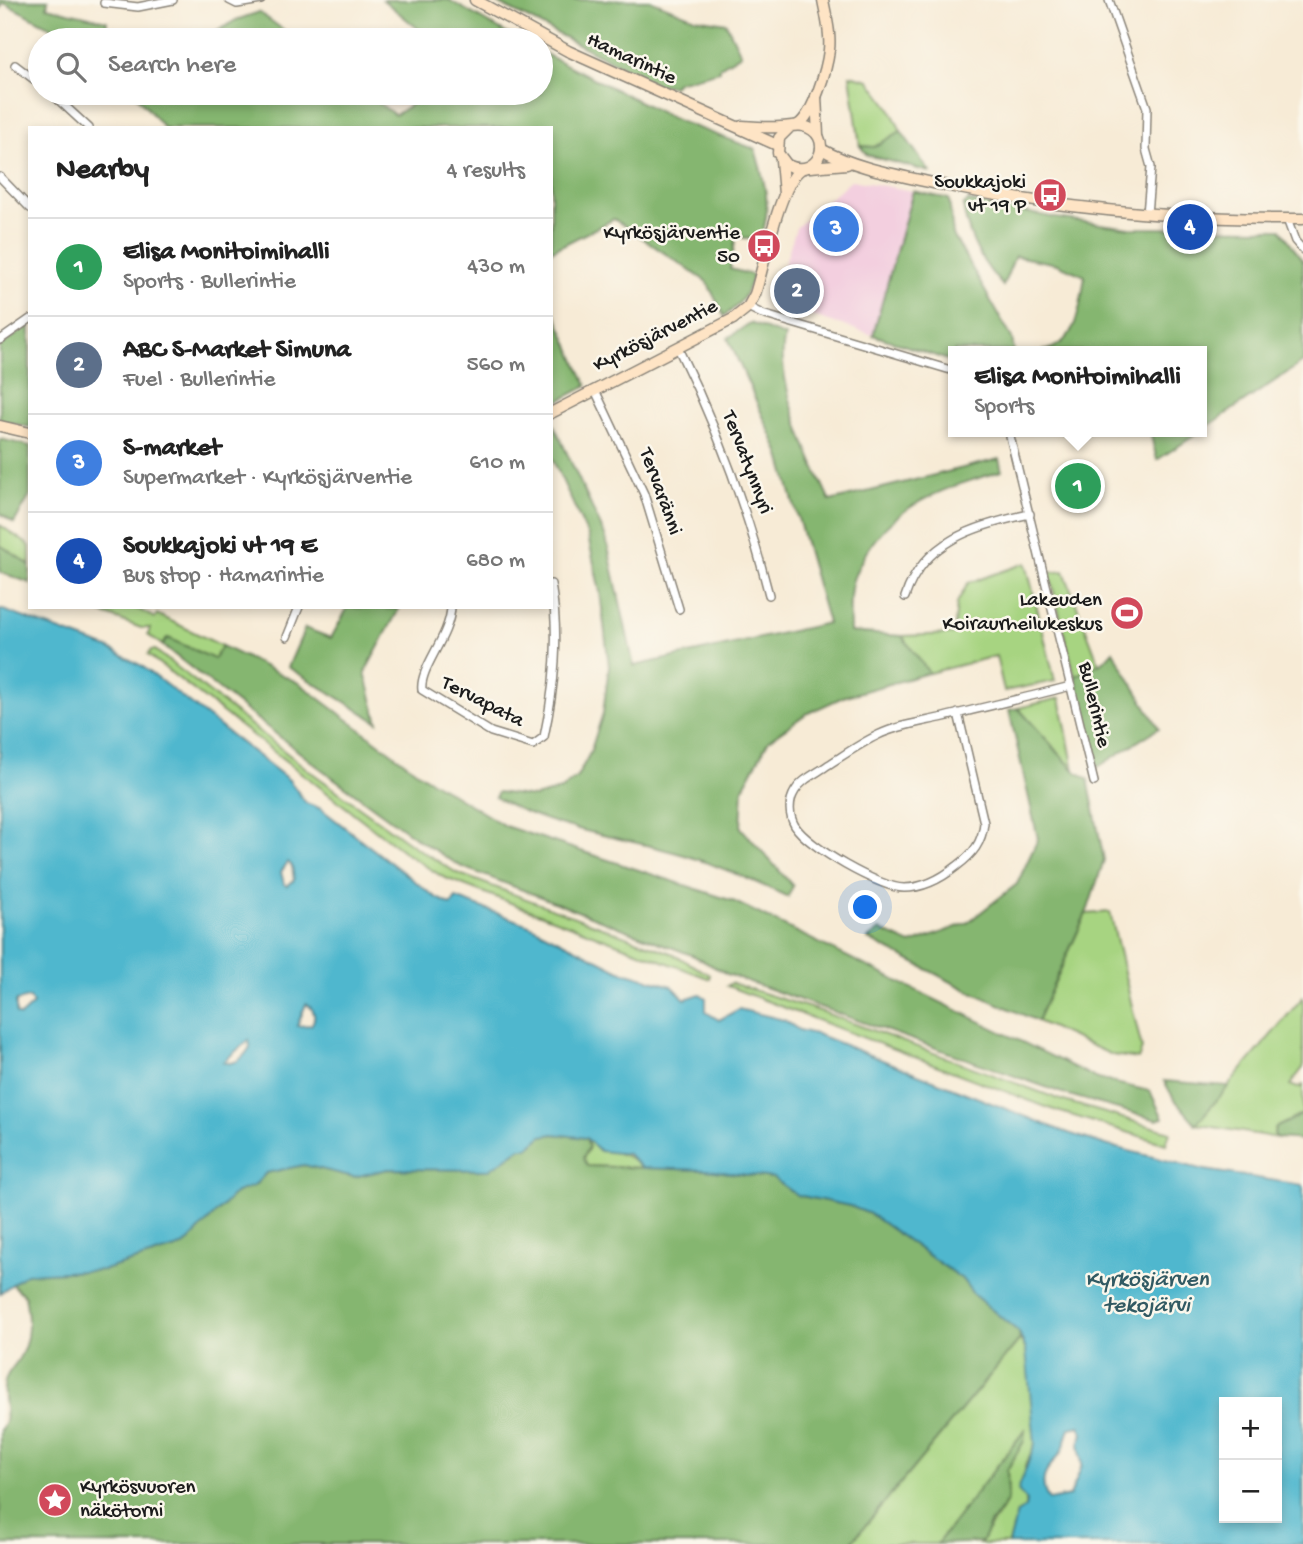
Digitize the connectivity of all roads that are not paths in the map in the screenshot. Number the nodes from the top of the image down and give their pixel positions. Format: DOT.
graph roads {
  1 [pos="173,0"];
  2 [pos="229,0"];
  3 [pos="261,0"];
  4 [pos="475,0"];
  5 [pos="823,0"];
  6 [pos="1109,0"];
  7 [pos="104,3"];
  8 [pos="526,28"];
  9 [pos="553,43"];
  10 [pos="15,65"];
  11 [pos="28,75"];
  12 [pos="816,95"];
  13 [pos="64,105"];
  14 [pos="87,126"];
  15 [pos="738,126"];
  16 [pos="794,126"];
  17 [pos="818,135"];
  18 [pos="777,145"];
  19 [pos="821,149"];
  20 [pos="781,160"];
  21 [pos="852,163"];
  22 [pos="805,168"];
  23 [pos="0,177"];
  24 [pos="784,197"];
  25 [pos="28,206"];
  26 [pos="1147,214"];
  27 [pos="1287,219"];
  28 [pos="1303,219"];
  29 [pos="1303,250"];
  30 [pos="748,307"];
  31 [pos="28,320"];
  32 [pos="0,340"];
  33 [pos="678,348"];
  34 [pos="948,369"];
  35 [pos="595,390"];
  36 [pos="553,411"];
  37 [pos="0,426"];
  38 [pos="28,433"];
  39 [pos="1010,437"];
  40 [pos="1030,514"];
  41 [pos="769,595"];
  42 [pos="553,597"];
  43 [pos="905,597"];
  44 [pos="298,609"];
  45 [pos="451,609"];
  46 [pos="678,610"];
  47 [pos="287,637"];
  48 [pos="1070,686"];
  49 [pos="958,713"];
  50 [pos="1094,782"];
  1 -- 7 [label="street"];
  2 -- 3 [label="street"];
  4 -- 8 [label="main road, Hamarintie"];
  5 -- 12 [label="main road"];
  6 -- 26 [label="street"];
  9 -- 15 [label="main road, Hamarintie"];
  10 -- 11 [label="street"];
  12 -- 16 [label="main road"];
  12 -- 17 [label="main road"];
  13 -- 14 [label="street"];
  15 -- 16 [label="main road, Hamarintie"];
  15 -- 18 [label="main road, Hamarintie"];
  16 -- 17 [label="main road"];
  16 -- 18 [label="main road"];
  17 -- 19 [label="main road"];
  18 -- 20 [label="main road"];
  19 -- 21 [label="main road"];
  19 -- 22 [label="main road"];
  20 -- 22 [label="main road"];
  20 -- 24 [label="main road, Kyrkösjärventie"];
  21 -- 22 [label="main road"];
  21 -- 26 [label="main road"];
  22 -- 24 [label="main road, Kyrkösjärventie"];
  23 -- 25 [label="street"];
  24 -- 30 [label="main road, Kyrkösjärventie"];
  26 -- 27 [label="main road"];
  27 -- 28 [label="main road"];
  27 -- 29 [label="street"];
  30 -- 33 [label="main road, Kyrkösjärventie"];
  30 -- 34 [label="street"];
  31 -- 32 [label="street"];
  33 -- 35 [label="main road, Kyrkösjärventie"];
  33 -- 41 [label="street, Tervatynnyri"];
  35 -- 36 [label="main road, Kyrkösjärventie"];
  35 -- 46 [label="street, Tervaränni"];
  37 -- 38 [label="main road"];
  39 -- 40 [label="street, Bullerintie"];
  40 -- 43 [label="street"];
  40 -- 48 [label="street, Bullerintie"];
  42 -- 45 [label="street, Tervapata"];
  44 -- 47 [label="street"];
  48 -- 49 [label="street"];
  48 -- 50 [label="street, Bullerintie"];
  49 -- 49 [label="street"];
}
